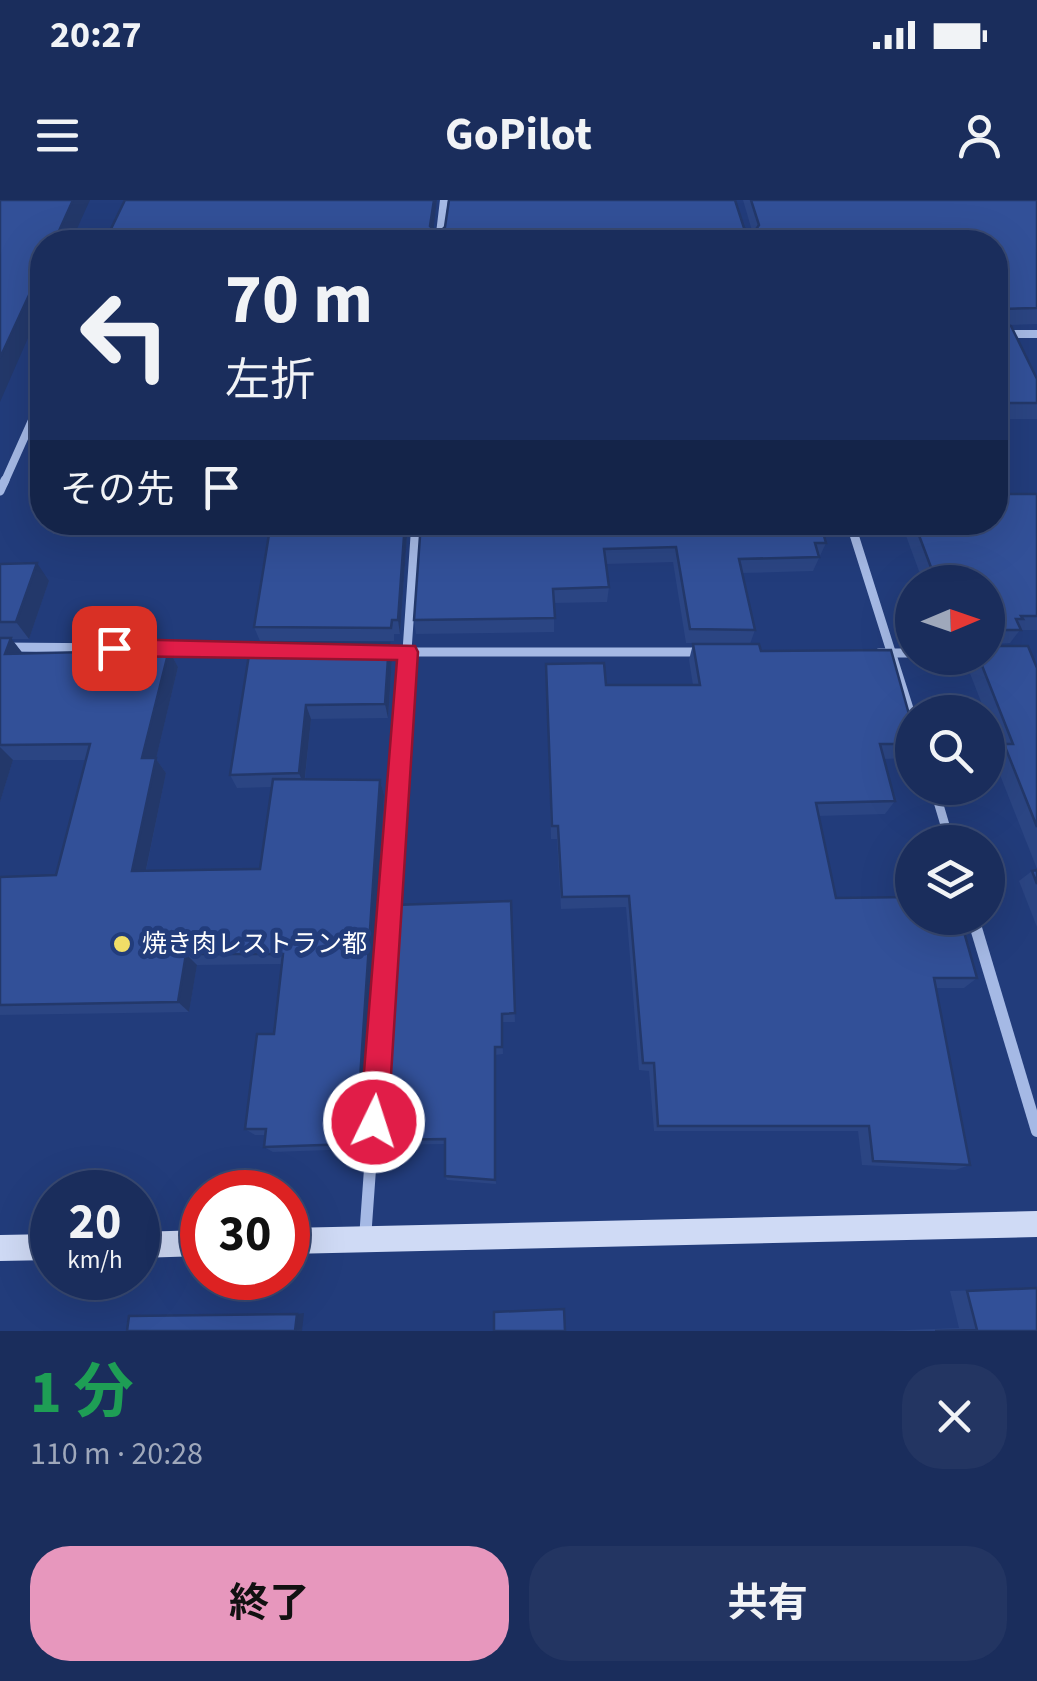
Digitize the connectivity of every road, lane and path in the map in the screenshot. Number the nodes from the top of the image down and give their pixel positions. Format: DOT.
graph roads {
  1 [pos="444,200"];
  2 [pos="440,230"];
  3 [pos="1008,334"];
  4 [pos="1037,334"];
  5 [pos="30,425"];
  6 [pos="0,491"];
  7 [pos="415,535"];
  8 [pos="854,535"];
  9 [pos="0,648"];
  10 [pos="269,650"];
  11 [pos="368,652"];
  12 [pos="408,652"];
  13 [pos="714,652"];
  14 [pos="873,653"];
  15 [pos="893,653"];
  16 [pos="905,695"];
  17 [pos="978,935"];
  18 [pos="1037,1131"];
  19 [pos="1037,1224"];
  20 [pos="365,1240"];
  21 [pos="310,1241"];
  22 [pos="30,1247"];
  23 [pos="0,1248"];
  1 -- 2 [label="street"];
  3 -- 4 [label="street"];
  5 -- 6 [label="street"];
  7 -- 12 [label="street"];
  8 -- 15 [label="street"];
  9 -- 10 [label="street"];
  11 -- 12 [label="street"];
  12 -- 13 [label="street"];
  12 -- 20 [label="street"];
  14 -- 15 [label="street"];
  15 -- 16 [label="street"];
  17 -- 18 [label="street"];
  19 -- 20 [label="street"];
  20 -- 21 [label="street"];
  22 -- 23 [label="street"];
}
